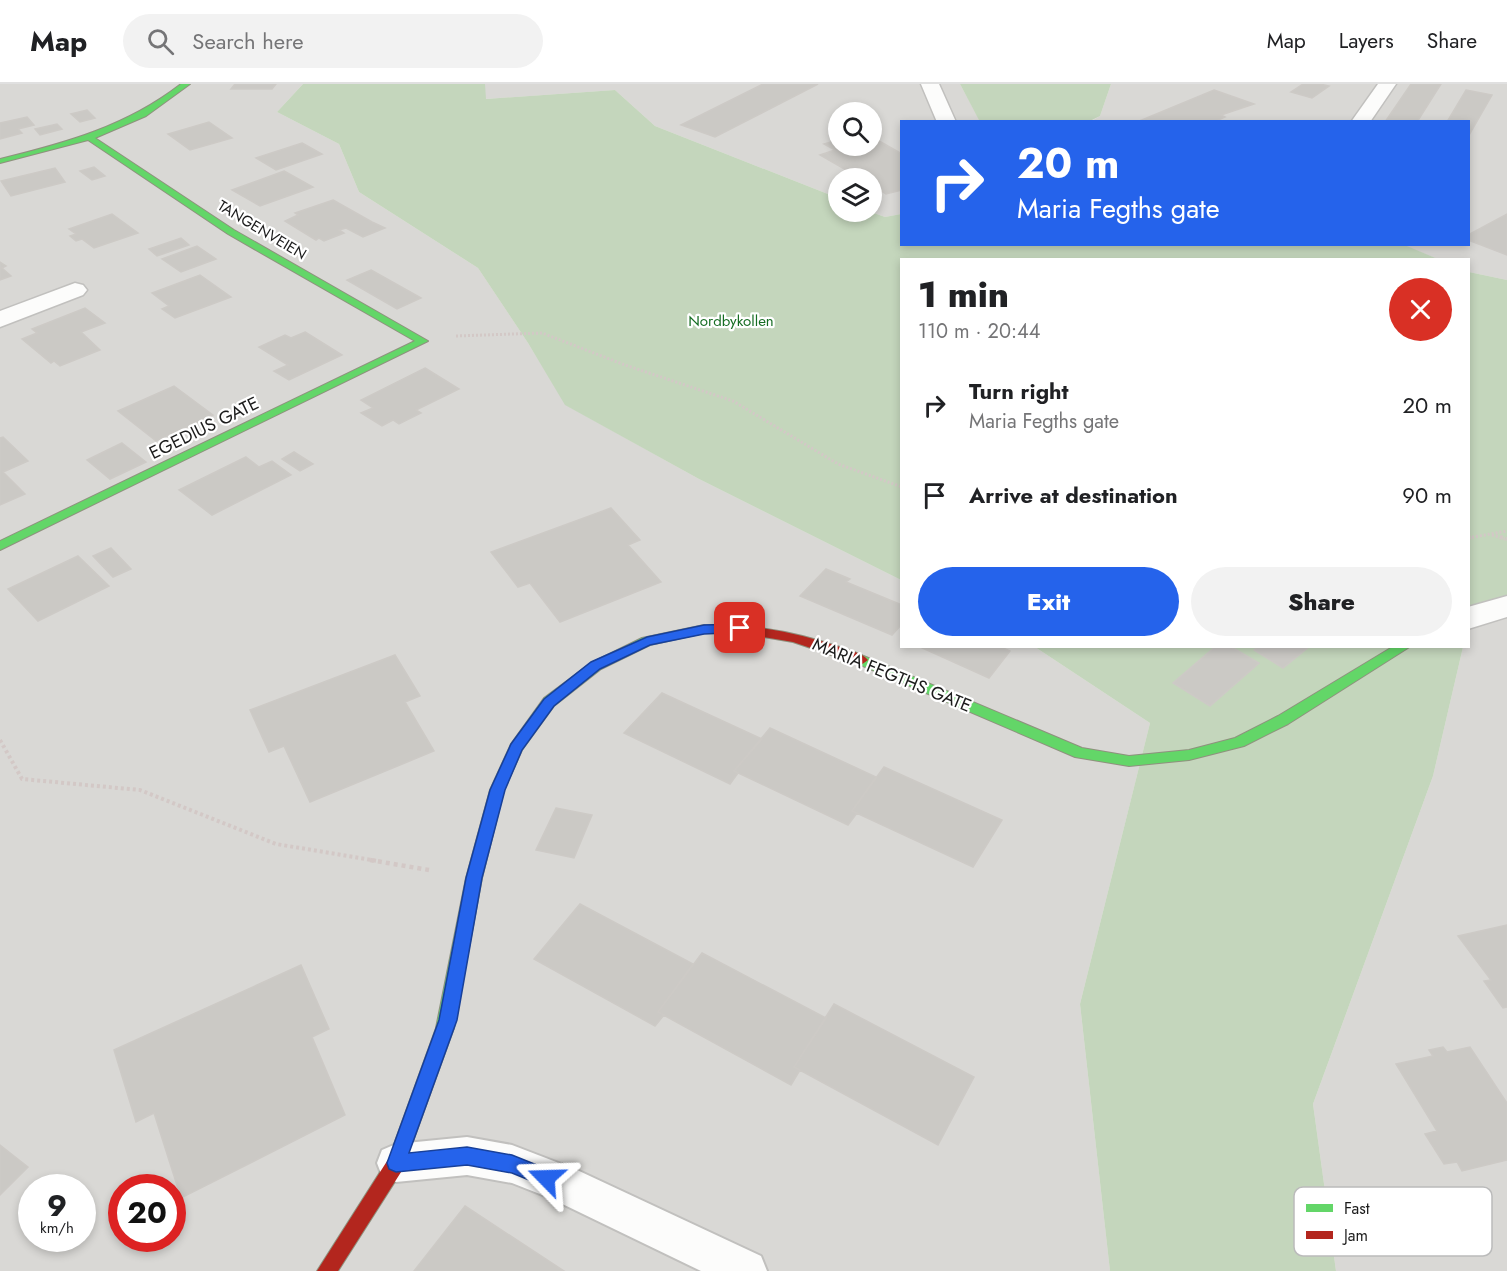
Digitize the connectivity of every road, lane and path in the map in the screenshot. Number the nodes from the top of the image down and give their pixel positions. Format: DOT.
graph roads {
  1 [pos="186,84"];
  2 [pos="930,84"];
  3 [pos="1387,84"];
  4 [pos="946,120"];
  5 [pos="1361,120"];
  6 [pos="90,138"];
  7 [pos="0,161"];
  8 [pos="75,290"];
  9 [pos="0,320"];
  10 [pos="423,342"];
  11 [pos="900,486"];
  12 [pos="1507,531"];
  13 [pos="1488,535"];
  14 [pos="1470,538"];
  15 [pos="1507,539"];
  16 [pos="0,546"];
  17 [pos="1507,606"];
  18 [pos="1470,617"];
  19 [pos="1401,648"];
  20 [pos="0,740"];
  21 [pos="474,878"];
  22 [pos="396,1163"];
  23 [pos="327,1271"];
  24 [pos="746,1271"];
  1 -- 6 [label="street"];
  2 -- 4 [label="street"];
  3 -- 5 [label="street"];
  6 -- 7 [label="street"];
  6 -- 10 [label="street, TANGENVEIEN"];
  8 -- 9 [label="street"];
  10 -- 11 [label="path"];
  10 -- 16 [label="street, EGEDIUS GATE"];
  12 -- 13 [label="path"];
  13 -- 14 [label="path"];
  13 -- 15 [label="path"];
  17 -- 18 [label="street"];
  19 -- 21 [label="street, MARIA FEGTHS GATE"];
  20 -- 21 [label="path"];
  21 -- 22 [label="street, MARIA FEGTHS GATE"];
  22 -- 23 [label="street, MARIA FEGTHS GATE"];
  22 -- 24 [label="lane"];
}
